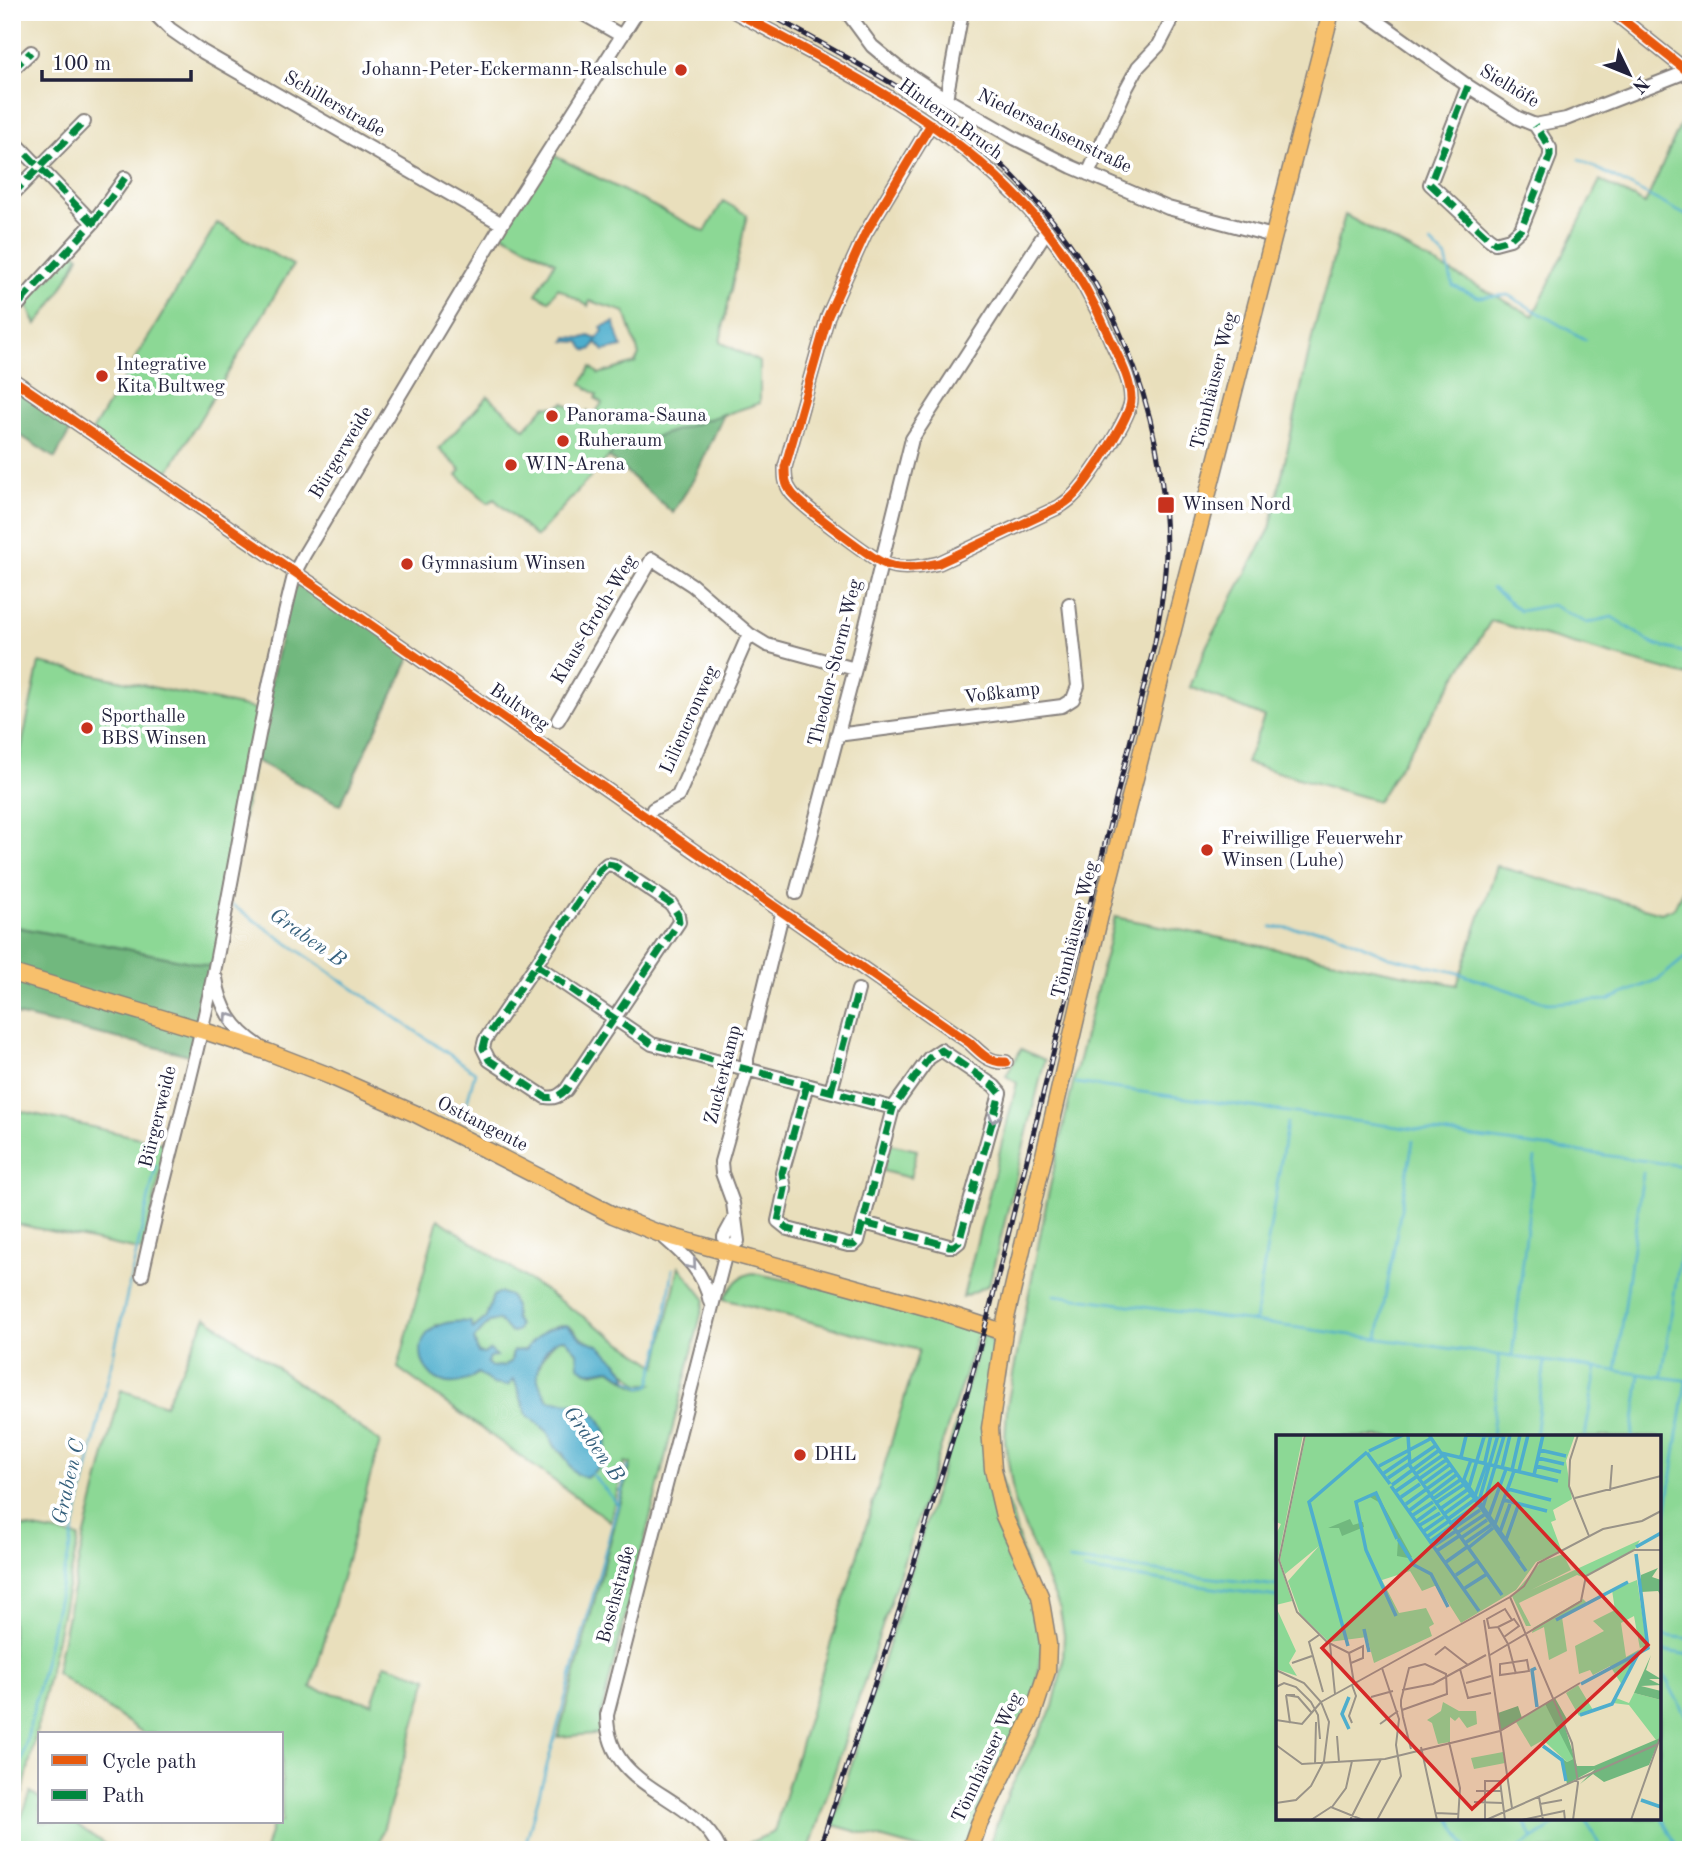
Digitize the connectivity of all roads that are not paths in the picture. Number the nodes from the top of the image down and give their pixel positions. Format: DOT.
graph roads {
  1 [pos="153,12"];
  2 [pos="580,12"];
  3 [pos="637,12"];
  4 [pos="736,12"];
  5 [pos="847,12"];
  6 [pos="962,12"];
  7 [pos="1331,12"];
  8 [pos="1365,12"];
  9 [pos="1613,12"];
  10 [pos="1170,24"];
  11 [pos="622,36"];
  12 [pos="31,52"];
  13 [pos="12,70"];
  14 [pos="1689,70"];
  15 [pos="1468,86"];
  16 [pos="946,99"];
  17 [pos="84,122"];
  18 [pos="931,124"];
  19 [pos="1535,125"];
  20 [pos="12,139"];
  21 [pos="40,166"];
  22 [pos="1088,174"];
  23 [pos="125,178"];
  24 [pos="12,195"];
  25 [pos="93,223"];
  26 [pos="502,224"];
  27 [pos="1047,230"];
  28 [pos="1273,236"];
  29 [pos="12,306"];
  30 [pos="12,379"];
  31 [pos="881,562"];
  32 [pos="295,572"];
  33 [pos="1069,604"];
  34 [pos="749,634"];
  35 [pos="855,669"];
  36 [pos="558,720"];
  37 [pos="837,734"];
  38 [pos="653,808"];
  39 [pos="796,892"];
  40 [pos="782,914"];
  41 [pos="805,930"];
  42 [pos="777,942"];
  43 [pos="536,965"];
  44 [pos="215,967"];
  45 [pos="12,973"];
  46 [pos="859,990"];
  47 [pos="614,1018"];
  48 [pos="201,1030"];
  49 [pos="268,1052"];
  50 [pos="1006,1062"];
  51 [pos="747,1070"];
  52 [pos="807,1085"];
  53 [pos="831,1091"];
  54 [pos="894,1108"];
  55 [pos="864,1223"];
  56 [pos="658,1233"];
  57 [pos="726,1252"];
  58 [pos="142,1275"];
  59 [pos="710,1306"];
  60 [pos="1004,1325"];
  61 [pos="720,1850"];
  62 [pos="970,1850"];
  1 -- 26 [label="street, Schillerstraße"];
  2 -- 11 [label="street"];
  3 -- 11 [label="street, Bürgerweide"];
  4 -- 18 [label="street, Hinterm Bruch"];
  5 -- 16 [label="street, Niedersachsenstraße"];
  6 -- 16 [label="street"];
  7 -- 28 [label="main road, Tönnhäuser Weg"];
  8 -- 15 [label="street, Sielhöfe"];
  9 -- 14 [label="street"];
  10 -- 22 [label="street"];
  11 -- 26 [label="street, Bürgerweide"];
  12 -- 13 [label="street"];
  14 -- 19 [label="street, Sielhöfe"];
  15 -- 19 [label="street, Sielhöfe"];
  15 -- 19 [label="street"];
  16 -- 22 [label="street, Niedersachsenstraße"];
  17 -- 21 [label="street"];
  18 -- 27 [label="street, Hinterm Bruch"];
  18 -- 31 [label="street"];
  20 -- 21 [label="street"];
  21 -- 24 [label="street"];
  21 -- 25 [label="street"];
  22 -- 28 [label="street, Niedersachsenstraße"];
  23 -- 25 [label="street"];
  25 -- 29 [label="street"];
  26 -- 32 [label="street, Bürgerweide"];
  27 -- 31 [label="street, Theodor-Storm-Weg"];
  27 -- 31 [label="street, Hinterm Bruch"];
  28 -- 60 [label="main road, Tönnhäuser Weg"];
  30 -- 32 [label="street, Bultweg"];
  31 -- 35 [label="street, Theodor-Storm-Weg"];
  32 -- 40 [label="street, Bultweg"];
  32 -- 44 [label="street, Bürgerweide"];
  33 -- 37 [label="street, Voßkamp"];
  34 -- 35 [label="street, Klaus-Groth-Weg"];
  34 -- 36 [label="street, Klaus-Groth-Weg"];
  34 -- 38 [label="street, Liliencronweg"];
  35 -- 37 [label="street, Theodor-Storm-Weg"];
  37 -- 39 [label="street, Theodor-Storm-Weg"];
  40 -- 41 [label="street, Bultweg"];
  40 -- 42 [label="street, Zuckerkamp"];
  41 -- 42 [label="street"];
  41 -- 50 [label="street, Bultweg"];
  42 -- 51 [label="street, Zuckerkamp"];
  43 -- 47 [label="street"];
  43 -- 47 [label="street"];
  43 -- 47 [label="street"];
  44 -- 48 [label="street, Bürgerweide"];
  49 -- 44 [label="street, Bürgerweide, one-way"];
  45 -- 48 [label="main road, Osttangente"];
  46 -- 53 [label="street"];
  47 -- 51 [label="street"];
  48 -- 49 [label="main road, Osttangente"];
  48 -- 58 [label="street, Bürgerweide"];
  49 -- 56 [label="main road, Osttangente"];
  51 -- 52 [label="street"];
  51 -- 57 [label="street, Zuckerkamp"];
  52 -- 53 [label="street"];
  52 -- 55 [label="street"];
  53 -- 54 [label="street"];
  54 -- 55 [label="street"];
  54 -- 55 [label="street, one-way"];
  56 -- 57 [label="main road, Osttangente"];
  56 -- 59 [label="street, one-way"];
  57 -- 59 [label="street, Boschstraße"];
  57 -- 60 [label="main road, Osttangente"];
  59 -- 61 [label="street, Boschstraße"];
  60 -- 62 [label="main road, Tönnhäuser Weg"];
}
